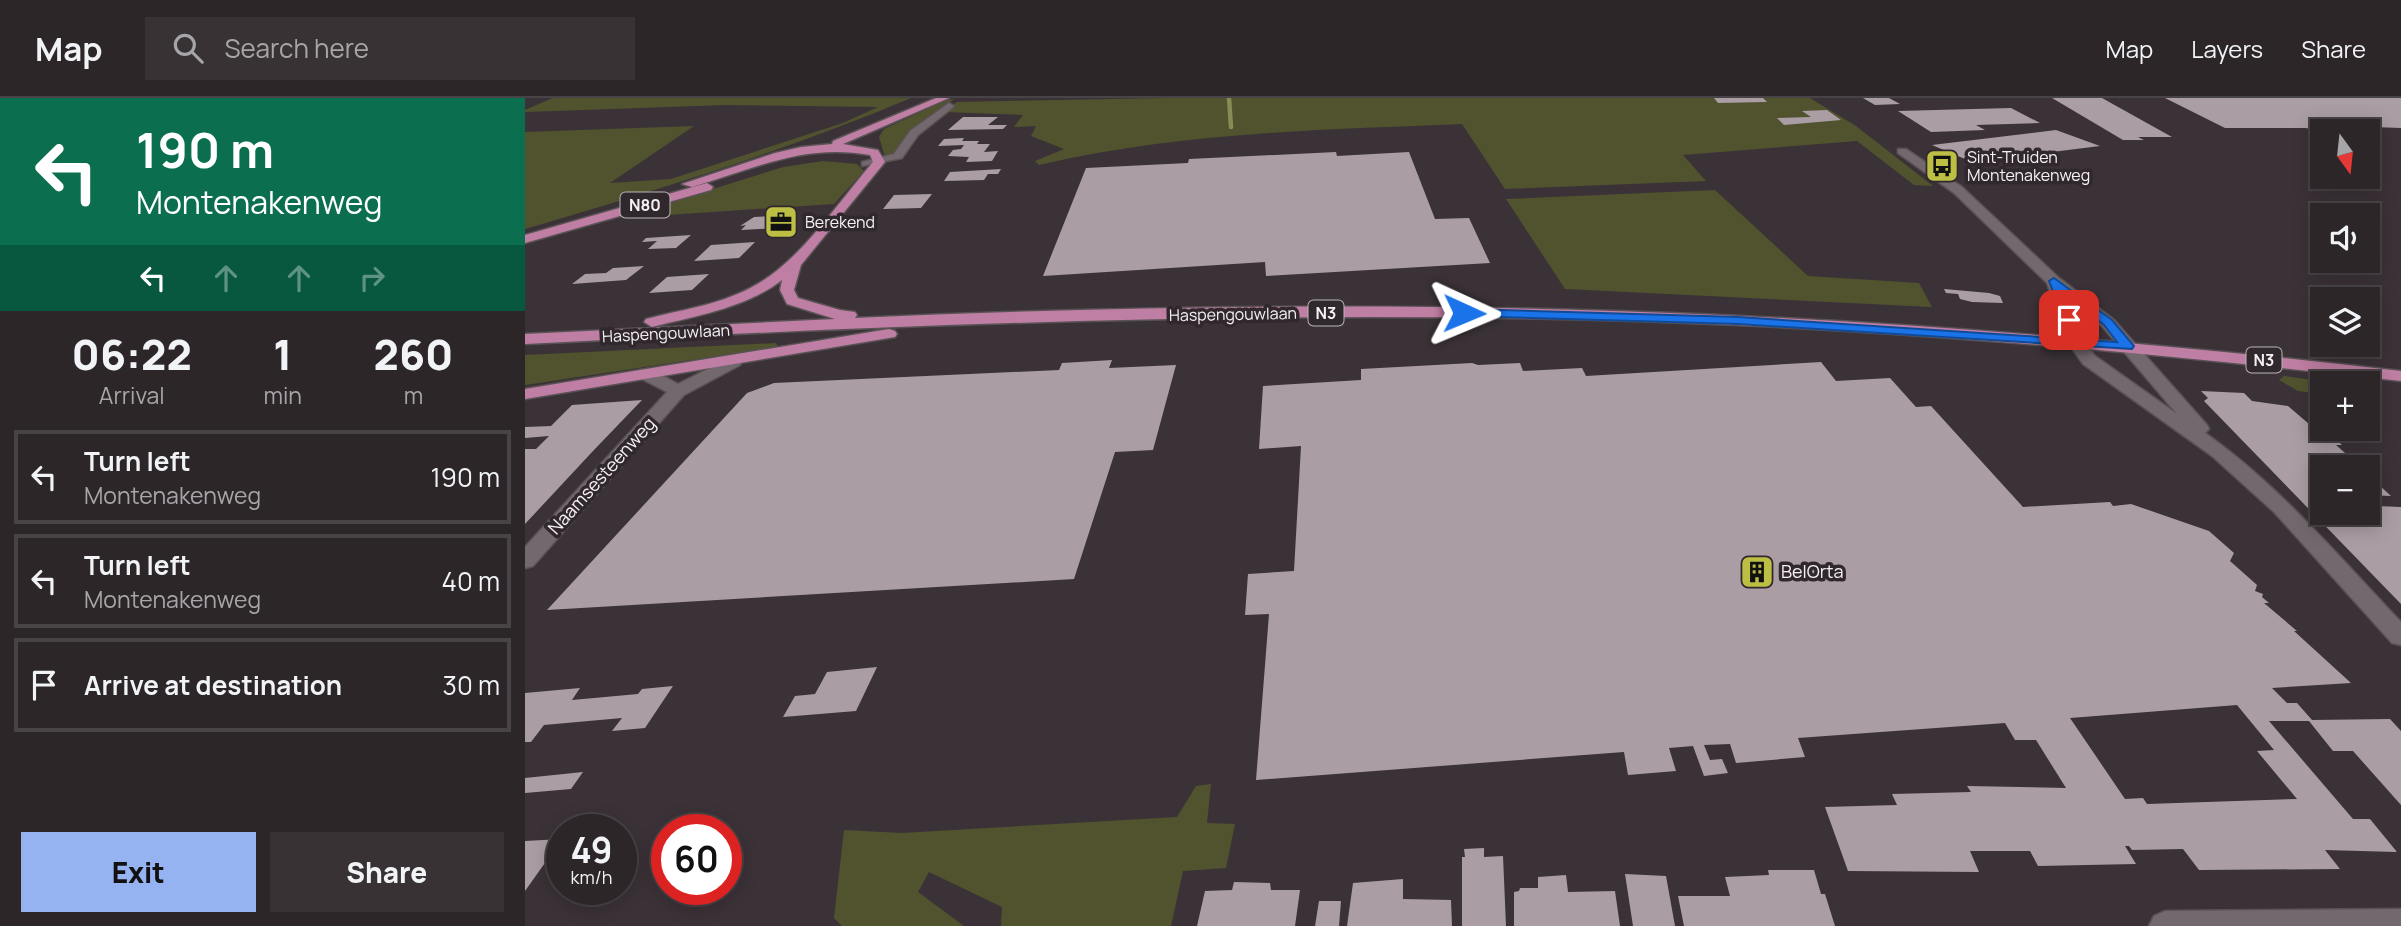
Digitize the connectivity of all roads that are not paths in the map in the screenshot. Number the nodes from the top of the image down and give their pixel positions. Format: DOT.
graph roads {
  1 [pos="918,98"];
  2 [pos="946,102"];
  3 [pos="877,116"];
  4 [pos="874,129"];
  5 [pos="832,139"];
  6 [pos="817,144"];
  7 [pos="1902,151"];
  8 [pos="845,158"];
  9 [pos="873,161"];
  10 [pos="764,168"];
  11 [pos="688,184"];
  12 [pos="525,233"];
  13 [pos="525,239"];
  14 [pos="795,264"];
  15 [pos="2054,281"];
  16 [pos="1026,316"];
  17 [pos="525,338"];
  18 [pos="2076,343"];
  19 [pos="2127,346"];
  20 [pos="734,360"];
  21 [pos="646,374"];
  22 [pos="2401,376"];
  23 [pos="678,391"];
  24 [pos="525,394"];
  25 [pos="2219,452"];
  26 [pos="525,561"];
  27 [pos="2401,637"];
  28 [pos="2401,924"];
  29 [pos="2208,925"];
  30 [pos="2165,926"];
  1 -- 3 [label="main road"];
  2 -- 4 [label="main road"];
  2 -- 9 [label="street"];
  3 -- 5 [label="main road"];
  3 -- 6 [label="main road"];
  4 -- 5 [label="main road"];
  4 -- 9 [label="main road"];
  5 -- 6 [label="main road"];
  5 -- 9 [label="main road"];
  6 -- 8 [label="main road"];
  6 -- 10 [label="main road, N80"];
  6 -- 11 [label="main road"];
  6 -- 11 [label="main road, N80"];
  7 -- 15 [label="street"];
  8 -- 9 [label="main road"];
  8 -- 10 [label="main road"];
  9 -- 14 [label="main road"];
  10 -- 13 [label="main road, N80"];
  11 -- 12 [label="main road, N80"];
  14 -- 16 [label="main road"];
  14 -- 17 [label="main road"];
  15 -- 18 [label="street"];
  15 -- 19 [label="street"];
  16 -- 17 [label="main road, Haspengouwlaan / N3"];
  16 -- 18 [label="main road, Haspengouwlaan / N3"];
  16 -- 20 [label="main road"];
  18 -- 19 [label="main road, Haspengouwlaan / N3"];
  18 -- 25 [label="street"];
  19 -- 22 [label="main road, Haspengouwlaan / N3"];
  19 -- 25 [label="street"];
  20 -- 21 [label="main road"];
  20 -- 23 [label="street, Naamsesteenweg"];
  21 -- 23 [label="street"];
  21 -- 24 [label="main road"];
  23 -- 26 [label="street, Naamsesteenweg"];
  25 -- 27 [label="street"];
  28 -- 29 [label="street"];
  29 -- 30 [label="street"];
}
